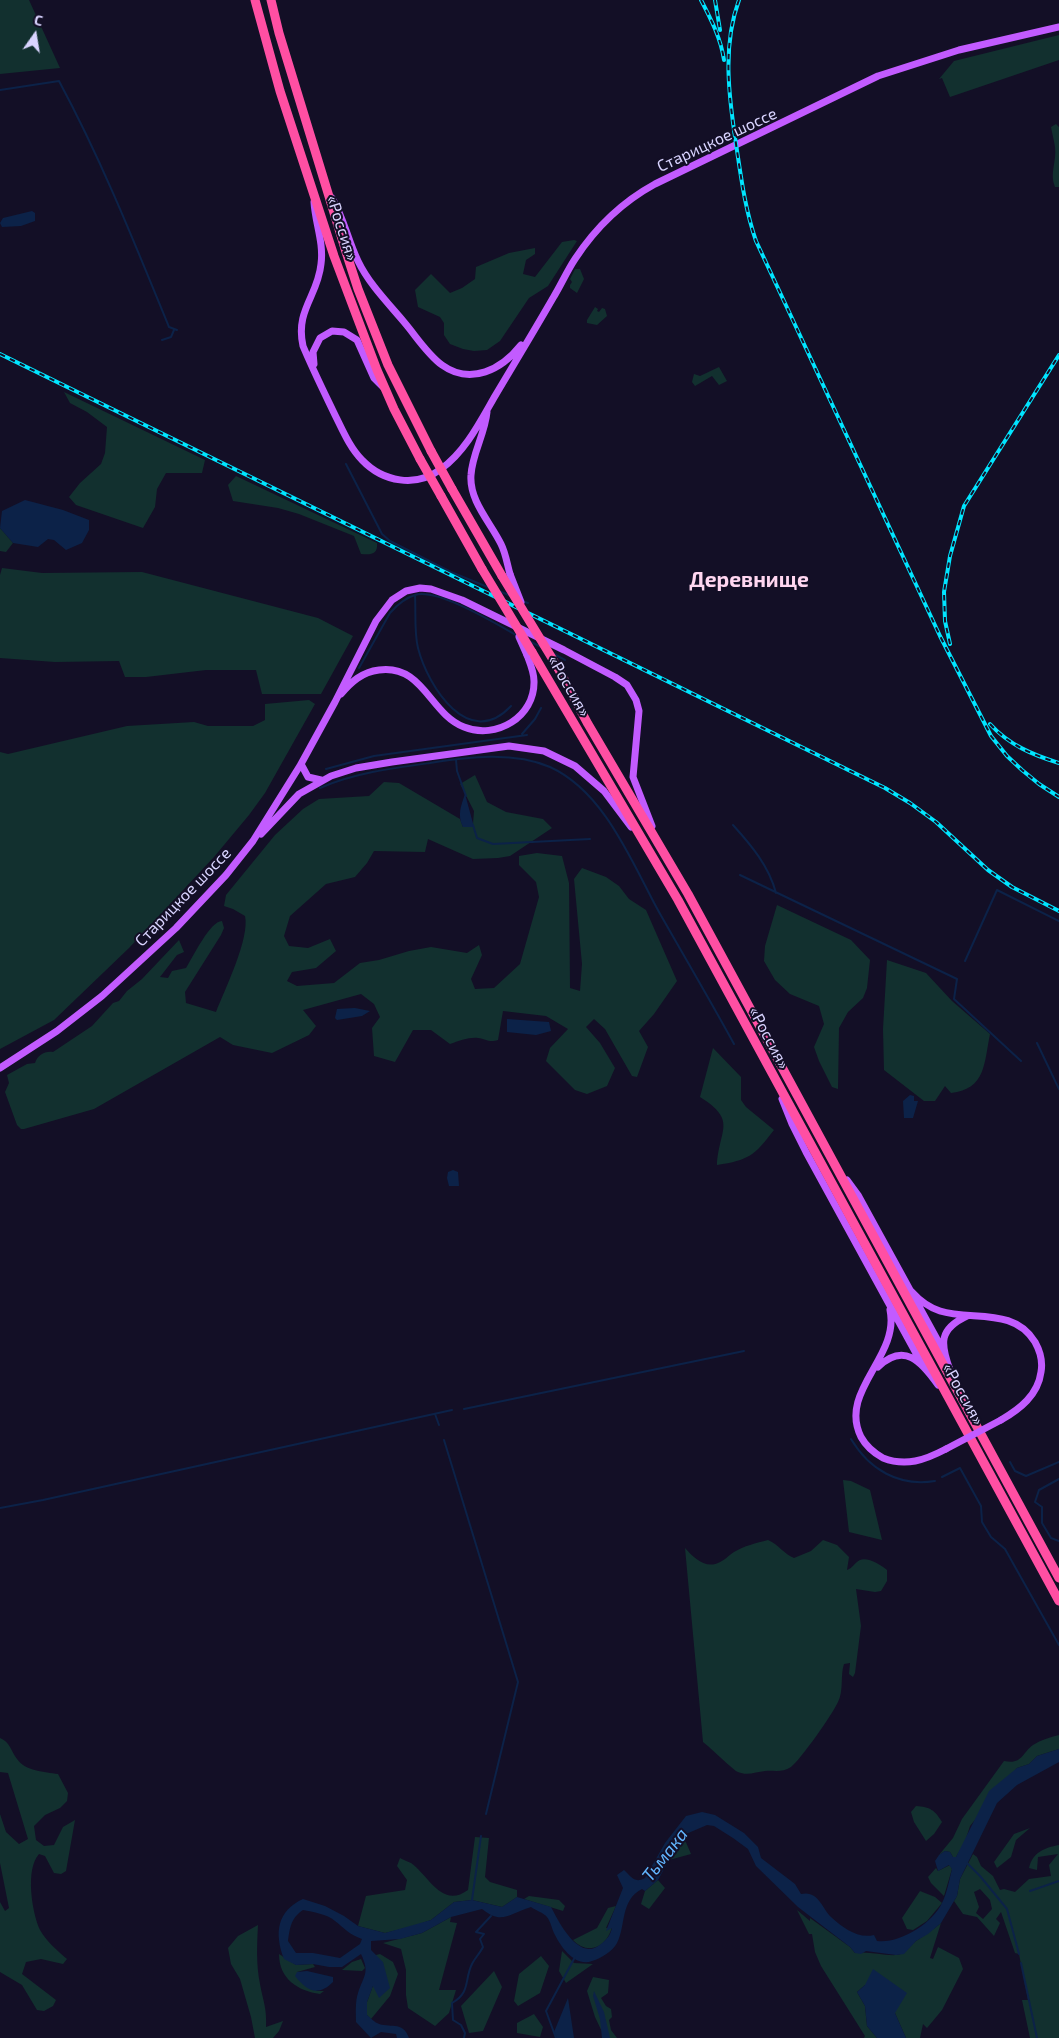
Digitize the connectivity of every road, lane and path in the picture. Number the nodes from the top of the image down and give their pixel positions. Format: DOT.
graph roads {
  1 [pos="255,0"];
  2 [pos="271,0"];
  3 [pos="1059,27"];
  4 [pos="313,189"];
  5 [pos="326,189"];
  6 [pos="537,325"];
  7 [pos="318,381"];
  8 [pos="385,389"];
  9 [pos="487,410"];
  10 [pos="506,575"];
  11 [pos="530,653"];
  12 [pos="334,704"];
  13 [pos="301,764"];
  14 [pos="321,780"];
  15 [pos="253,841"];
  16 [pos="662,849"];
  17 [pos="652,854"];
  18 [pos="0,1068"];
  19 [pos="776,1082"];
  20 [pos="834,1164"];
  21 [pos="860,1234"];
  22 [pos="875,1276"];
  23 [pos="912,1292"];
  24 [pos="888,1302"];
  25 [pos="968,1316"];
  26 [pos="944,1352"];
  27 [pos="923,1366"];
  28 [pos="874,1371"];
  29 [pos="957,1391"];
  30 [pos="948,1398"];
  31 [pos="1059,1578"];
  32 [pos="1059,1601"];
  1 -- 4 [label="highway, «Россия»"];
  2 -- 5 [label="highway, «Россия»"];
  3 -- 6 [label="main road, Старицкое шоссе"];
  4 -- 7 [label="main road"];
  4 -- 8 [label="highway, «Россия»"];
  5 -- 6 [label="main road"];
  5 -- 10 [label="highway, «Россия», bridge"];
  6 -- 9 [label="main road, Старицкое шоссе"];
  7 -- 8 [label="main road"];
  7 -- 9 [label="main road, Старицкое шоссе"];
  8 -- 11 [label="highway, «Россия», bridge"];
  9 -- 10 [label="main road"];
  10 -- 16 [label="highway, «Россия», bridge"];
  11 -- 12 [label="main road"];
  11 -- 17 [label="highway, «Россия»"];
  12 -- 13 [label="main road, Старицкое шоссе"];
  12 -- 16 [label="main road, Старицкое шоссе"];
  13 -- 14 [label="main road"];
  13 -- 15 [label="main road, Старицкое шоссе"];
  14 -- 15 [label="main road"];
  14 -- 17 [label="main road"];
  15 -- 18 [label="main road, Старицкое шоссе"];
  16 -- 20 [label="highway, «Россия»"];
  17 -- 19 [label="highway, «Россия»"];
  19 -- 21 [label="highway, «Россия»"];
  19 -- 22 [label="main road"];
  20 -- 23 [label="main road"];
  20 -- 29 [label="highway, «Россия»"];
  21 -- 22 [label="main road"];
  21 -- 30 [label="highway, «Россия»"];
  22 -- 24 [label="main road"];
  23 -- 25 [label="main road"];
  23 -- 26 [label="main road"];
  24 -- 27 [label="main road"];
  24 -- 28 [label="main road"];
  25 -- 26 [label="main road"];
  25 -- 28 [label="main road, bridge"];
  26 -- 29 [label="main road"];
  27 -- 28 [label="main road"];
  27 -- 30 [label="main road"];
  29 -- 31 [label="highway, «Россия»"];
  30 -- 32 [label="highway, «Россия»"];
}
